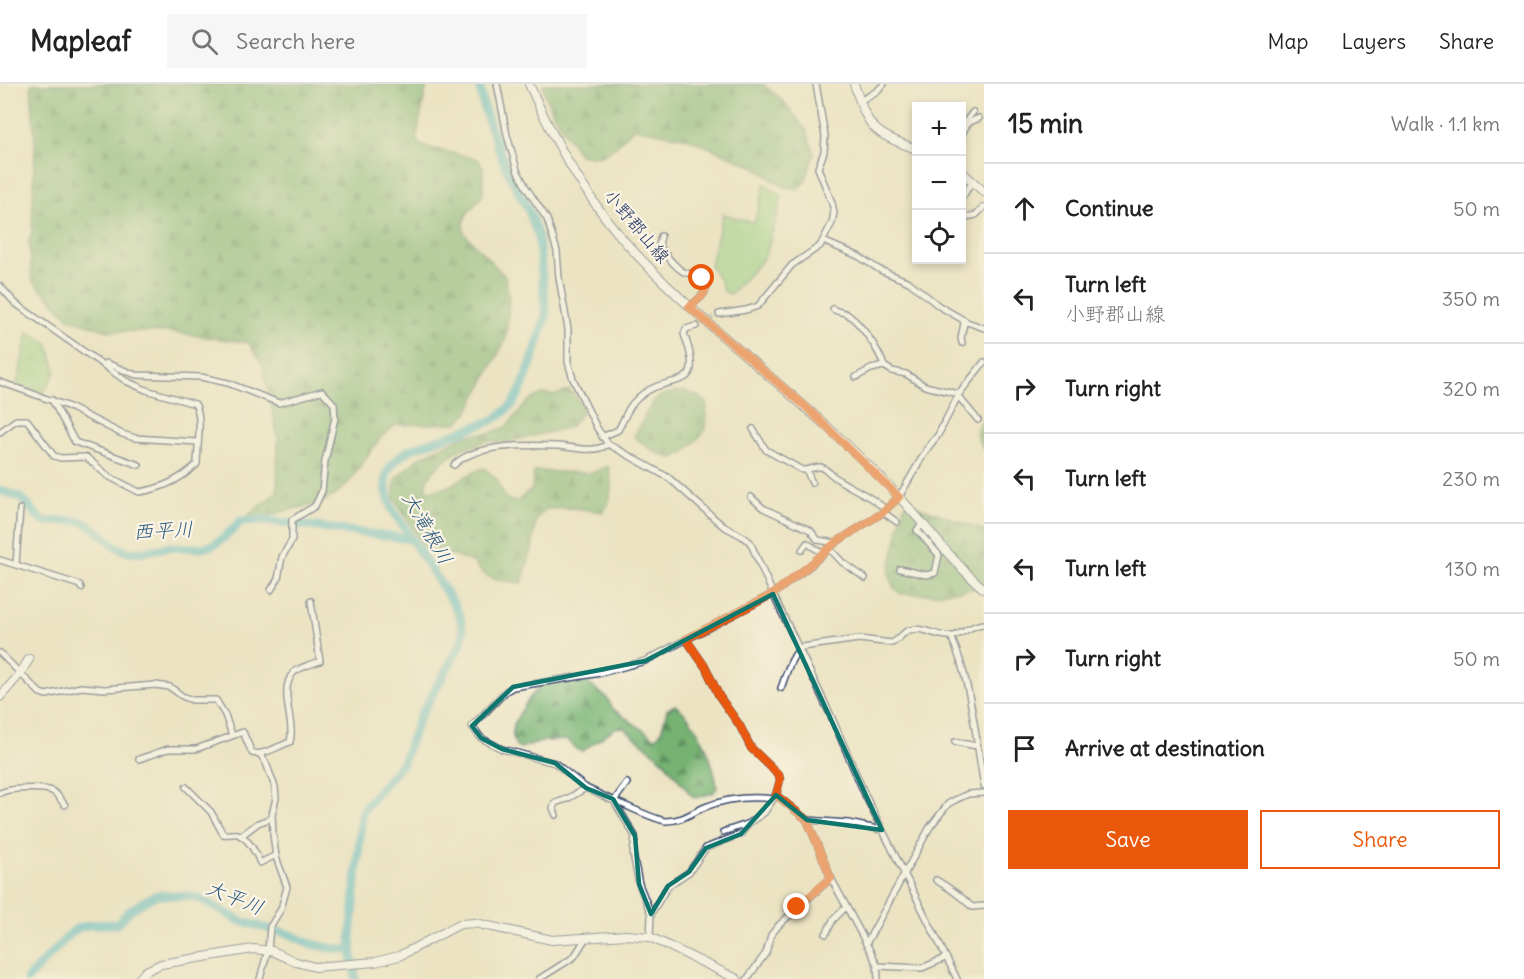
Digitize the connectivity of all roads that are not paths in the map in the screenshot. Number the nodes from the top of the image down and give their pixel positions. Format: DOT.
graph roads {
  1 [pos="497,84"];
  2 [pos="529,84"];
  3 [pos="816,84"];
  4 [pos="854,84"];
  5 [pos="884,84"];
  6 [pos="860,102"];
  7 [pos="973,112"];
  8 [pos="979,118"];
  9 [pos="966,122"];
  10 [pos="966,127"];
  11 [pos="912,147"];
  12 [pos="966,176"];
  13 [pos="972,182"];
  14 [pos="966,192"];
  15 [pos="984,192"];
  16 [pos="984,207"];
  17 [pos="966,218"];
  18 [pos="661,236"];
  19 [pos="823,241"];
  20 [pos="0,286"];
  21 [pos="689,307"];
  22 [pos="833,309"];
  23 [pos="720,314"];
  24 [pos="968,322"];
  25 [pos="696,326"];
  26 [pos="984,328"];
  27 [pos="962,343"];
  28 [pos="98,360"];
  29 [pos="984,362"];
  30 [pos="884,366"];
  31 [pos="856,377"];
  32 [pos="0,382"];
  33 [pos="958,395"];
  34 [pos="52,400"];
  35 [pos="978,420"];
  36 [pos="753,429"];
  37 [pos="0,432"];
  38 [pos="602,437"];
  39 [pos="197,442"];
  40 [pos="608,444"];
  41 [pos="139,465"];
  42 [pos="454,465"];
  43 [pos="807,471"];
  44 [pos="812,483"];
  45 [pos="751,497"];
  46 [pos="899,497"];
  47 [pos="20,509"];
  48 [pos="884,511"];
  49 [pos="897,522"];
  50 [pos="923,524"];
  51 [pos="835,543"];
  52 [pos="829,548"];
  53 [pos="802,550"];
  54 [pos="824,554"];
  55 [pos="0,560"];
  56 [pos="16,564"];
  57 [pos="900,569"];
  58 [pos="865,578"];
  59 [pos="81,588"];
  60 [pos="984,589"];
  61 [pos="271,590"];
  62 [pos="773,594"];
  63 [pos="311,601"];
  64 [pos="984,624"];
  65 [pos="951,636"];
  66 [pos="686,639"];
  67 [pos="798,649"];
  68 [pos="0,653"];
  69 [pos="29,659"];
  70 [pos="20,674"];
  71 [pos="781,688"];
  72 [pos="0,697"];
  73 [pos="232,735"];
  74 [pos="955,742"];
  75 [pos="977,746"];
  76 [pos="260,754"];
  77 [pos="140,759"];
  78 [pos="627,783"];
  79 [pos="984,786"];
  80 [pos="186,787"];
  81 [pos="586,788"];
  82 [pos="0,793"];
  83 [pos="984,793"];
  84 [pos="775,797"];
  85 [pos="614,801"];
  86 [pos="65,805"];
  87 [pos="556,815"];
  88 [pos="272,818"];
  89 [pos="807,820"];
  90 [pos="749,823"];
  91 [pos="882,830"];
  92 [pos="723,832"];
  93 [pos="241,836"];
  94 [pos="276,855"];
  95 [pos="904,874"];
  96 [pos="831,878"];
  97 [pos="936,880"];
  98 [pos="984,906"];
  99 [pos="846,907"];
  100 [pos="651,914"];
  101 [pos="826,934"];
  102 [pos="650,936"];
  103 [pos="586,938"];
  104 [pos="866,944"];
  105 [pos="268,950"];
  106 [pos="945,958"];
  107 [pos="877,966"];
  108 [pos="139,979"];
  109 [pos="260,979"];
  110 [pos="539,979"];
  111 [pos="735,979"];
  112 [pos="747,979"];
  113 [pos="878,979"];
  114 [pos="957,979"];
  1 -- 38 [label="street"];
  2 -- 21 [label="main road, 小野郡山線"];
  3 -- 19 [label="street"];
  4 -- 6 [label="main road"];
  5 -- 6 [label="street"];
  6 -- 11 [label="main road"];
  7 -- 9 [label="street"];
  8 -- 10 [label="street"];
  12 -- 13 [label="main road"];
  13 -- 14 [label="street"];
  13 -- 15 [label="main road"];
  16 -- 17 [label="street"];
  18 -- 21 [label="street"];
  19 -- 23 [label="street"];
  19 -- 24 [label="street"];
  20 -- 28 [label="street"];
  21 -- 46 [label="main road, 小野郡山線"];
  22 -- 30 [label="street"];
  24 -- 26 [label="street"];
  24 -- 27 [label="street"];
  25 -- 38 [label="street"];
  28 -- 39 [label="street"];
  28 -- 61 [label="street"];
  29 -- 33 [label="street"];
  30 -- 31 [label="street"];
  30 -- 33 [label="street"];
  32 -- 34 [label="street"];
  33 -- 35 [label="street"];
  33 -- 46 [label="street"];
  34 -- 39 [label="street"];
  34 -- 41 [label="street"];
  36 -- 43 [label="street"];
  37 -- 39 [label="street"];
  38 -- 40 [label="street"];
  40 -- 42 [label="street"];
  40 -- 62 [label="street"];
  43 -- 44 [label="street"];
  43 -- 48 [label="street"];
  45 -- 51 [label="street"];
  46 -- 48 [label="street"];
  46 -- 50 [label="main road, 小野郡山線"];
  47 -- 56 [label="street"];
  48 -- 49 [label="street"];
  48 -- 51 [label="street"];
  50 -- 57 [label="street"];
  50 -- 60 [label="main road, 小野郡山線"];
  51 -- 52 [label="street"];
  52 -- 54 [label="street"];
  52 -- 58 [label="street"];
  53 -- 54 [label="street"];
  54 -- 62 [label="street"];
  55 -- 56 [label="street"];
  56 -- 59 [label="street"];
  62 -- 66 [label="street"];
  62 -- 67 [label="street"];
  63 -- 76 [label="street"];
  64 -- 65 [label="street"];
  65 -- 67 [label="street"];
  65 -- 75 [label="street"];
  66 -- 81 [label="street"];
  66 -- 84 [label="street"];
  67 -- 71 [label="street"];
  67 -- 91 [label="street"];
  68 -- 70 [label="street"];
  69 -- 70 [label="main road"];
  70 -- 72 [label="main road"];
  70 -- 73 [label="street"];
  73 -- 76 [label="street"];
  73 -- 77 [label="street"];
  74 -- 75 [label="street"];
  75 -- 79 [label="street"];
  76 -- 88 [label="street"];
  78 -- 85 [label="street"];
  80 -- 93 [label="street"];
  81 -- 85 [label="street"];
  81 -- 87 [label="street"];
  82 -- 86 [label="street"];
  83 -- 95 [label="street"];
  84 -- 85 [label="street"];
  84 -- 89 [label="street"];
  84 -- 90 [label="street"];
  85 -- 100 [label="street"];
  88 -- 93 [label="street"];
  88 -- 94 [label="street"];
  89 -- 91 [label="street"];
  89 -- 96 [label="street"];
  90 -- 92 [label="street"];
  90 -- 100 [label="street"];
  91 -- 95 [label="street"];
  93 -- 94 [label="street"];
  94 -- 105 [label="street"];
  95 -- 104 [label="street"];
  95 -- 106 [label="street"];
  96 -- 99 [label="street"];
  96 -- 112 [label="street"];
  97 -- 98 [label="street"];
  99 -- 101 [label="street"];
  99 -- 104 [label="street"];
  100 -- 102 [label="street"];
  102 -- 103 [label="main road"];
  102 -- 111 [label="main road"];
  103 -- 105 [label="main road"];
  103 -- 110 [label="street"];
  104 -- 107 [label="street"];
  105 -- 108 [label="main road"];
  105 -- 109 [label="street"];
  106 -- 107 [label="street"];
  106 -- 114 [label="street"];
  107 -- 113 [label="street"];
}
